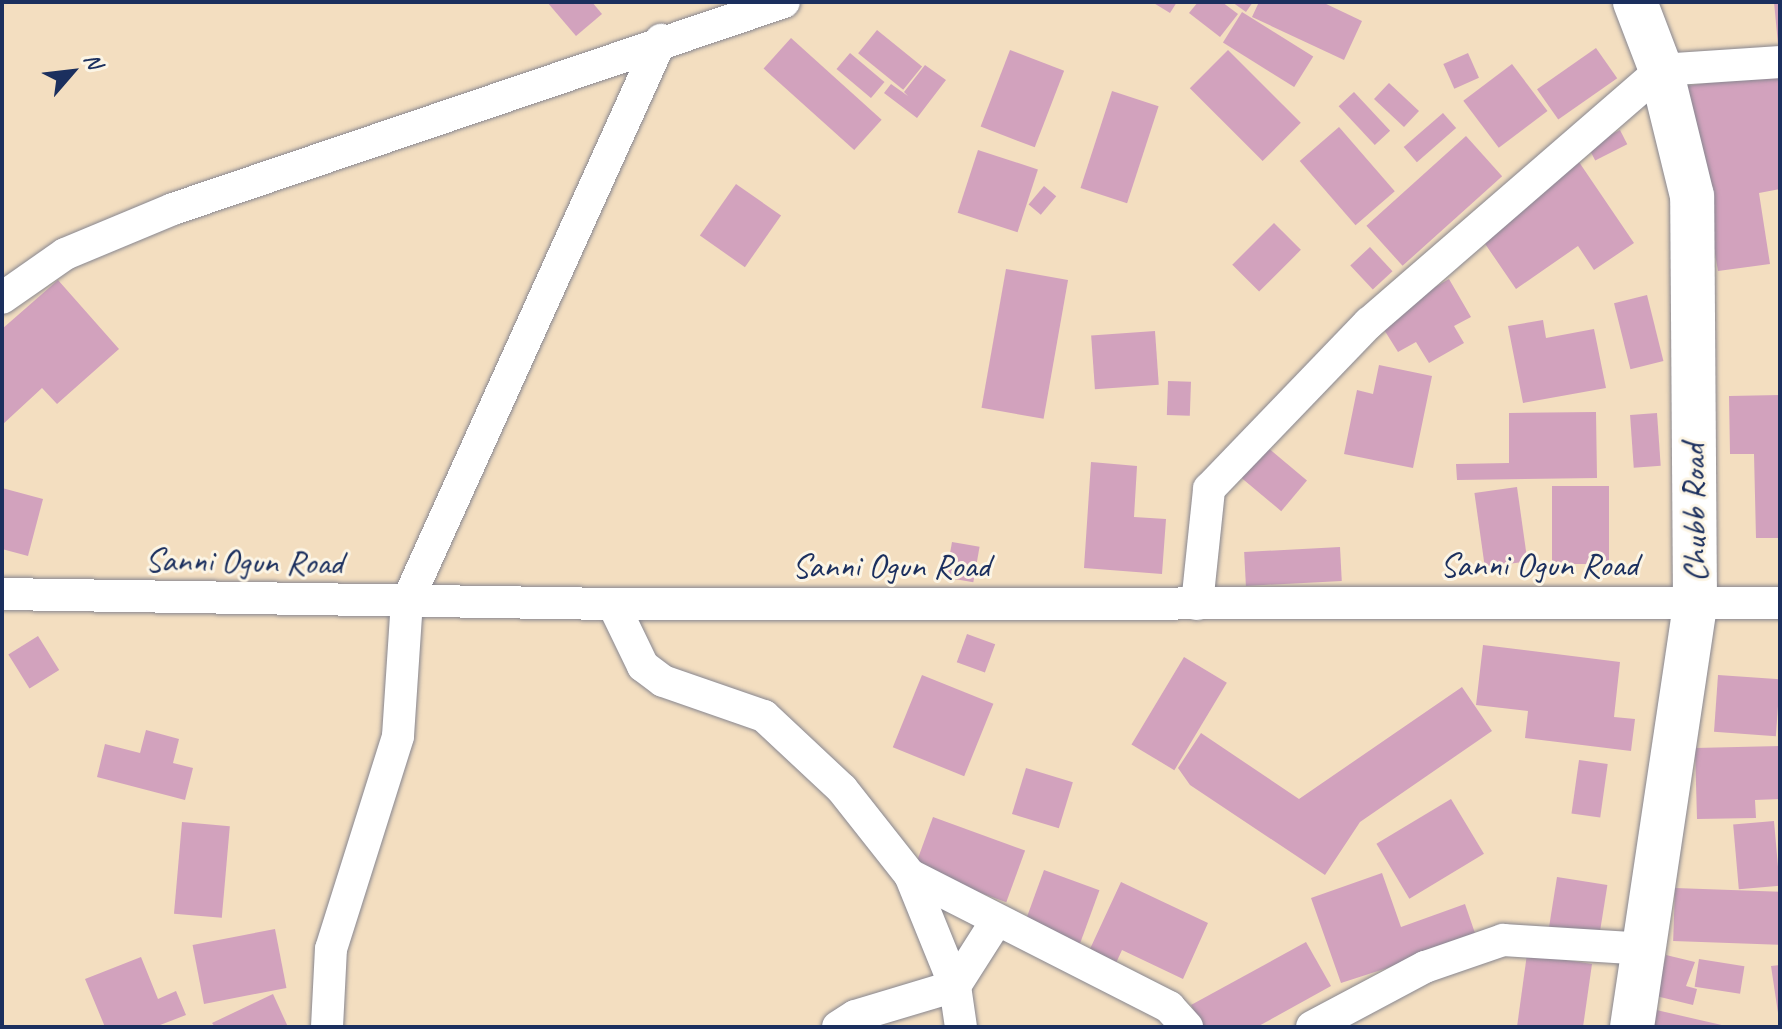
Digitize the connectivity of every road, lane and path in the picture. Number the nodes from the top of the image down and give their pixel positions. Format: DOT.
graph roads {
  1 [pos="1635,2"];
  2 [pos="777,3"];
  3 [pos="661,40"];
  4 [pos="1780,62"];
  5 [pos="1661,70"];
  6 [pos="2,298"];
  7 [pos="2,594"];
  8 [pos="407,602"];
  9 [pos="1695,603"];
  10 [pos="1780,603"];
  11 [pos="613,604"];
  12 [pos="1197,604"];
  13 [pos="910,875"];
  14 [pos="997,920"];
  15 [pos="1647,949"];
  16 [pos="955,986"];
  17 [pos="327,1027"];
  18 [pos="838,1027"];
  19 [pos="961,1027"];
  20 [pos="1187,1027"];
  21 [pos="1312,1027"];
  22 [pos="1632,1027"];
  1 -- 5 [label="street, Chubb Road"];
  2 -- 3 [label="street"];
  3 -- 6 [label="street"];
  3 -- 8 [label="street"];
  4 -- 5 [label="street"];
  5 -- 9 [label="street, Chubb Road"];
  5 -- 12 [label="street"];
  7 -- 8 [label="street, Sanni Ogun Road"];
  8 -- 11 [label="street, Sanni Ogun Road"];
  8 -- 17 [label="street"];
  9 -- 10 [label="street, Sanni Ogun Road"];
  9 -- 12 [label="street, Sanni Ogun Road"];
  9 -- 15 [label="street, Chubb Road"];
  11 -- 12 [label="street, Sanni Ogun Road"];
  11 -- 13 [label="street"];
  13 -- 14 [label="street"];
  13 -- 16 [label="street"];
  14 -- 16 [label="street"];
  14 -- 20 [label="street"];
  15 -- 21 [label="street"];
  15 -- 22 [label="street, Chubb Road"];
  16 -- 18 [label="street"];
  16 -- 19 [label="street"];
}
